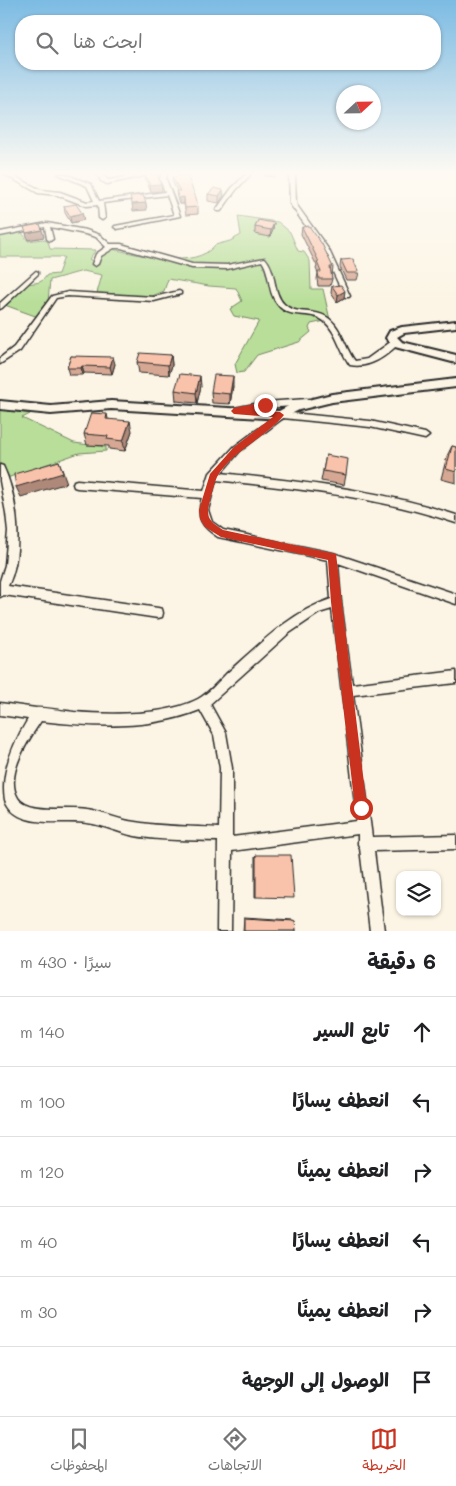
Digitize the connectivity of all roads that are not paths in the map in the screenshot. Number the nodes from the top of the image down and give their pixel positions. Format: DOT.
graph roads {
  1 [pos="169,217"];
  2 [pos="303,217"];
  3 [pos="47,225"];
  4 [pos="118,227"];
  5 [pos="0,234"];
  6 [pos="50,239"];
  7 [pos="116,245"];
  8 [pos="95,264"];
  9 [pos="36,272"];
  10 [pos="180,293"];
  11 [pos="347,296"];
  12 [pos="0,307"];
  13 [pos="456,324"];
  14 [pos="395,343"];
  15 [pos="456,359"];
  16 [pos="0,362"];
  17 [pos="456,383"];
  18 [pos="315,402"];
  19 [pos="0,405"];
  20 [pos="234,411"];
  21 [pos="280,415"];
  22 [pos="425,436"];
  23 [pos="0,468"];
  24 [pos="213,476"];
  25 [pos="77,484"];
  26 [pos="207,495"];
  27 [pos="456,519"];
  28 [pos="333,557"];
  29 [pos="1,591"];
  30 [pos="456,599"];
  31 [pos="336,602"];
  32 [pos="158,613"];
  33 [pos="456,677"];
  34 [pos="348,690"];
  35 [pos="203,703"];
  36 [pos="0,709"];
  37 [pos="39,714"];
  38 [pos="364,828"];
  39 [pos="225,840"];
  40 [pos="456,842"];
  41 [pos="365,844"];
  42 [pos="224,931"];
  43 [pos="377,931"];
  1 -- 4 [label="street"];
  2 -- 11 [label="street"];
  3 -- 5 [label="street"];
  3 -- 6 [label="street"];
  3 -- 7 [label="street"];
  7 -- 8 [label="street"];
  7 -- 14 [label="street"];
  9 -- 12 [label="street"];
  10 -- 16 [label="street"];
  13 -- 14 [label="street"];
  14 -- 15 [label="street"];
  17 -- 18 [label="street"];
  18 -- 20 [label="street"];
  18 -- 21 [label="street"];
  19 -- 20 [label="street"];
  20 -- 21 [label="street"];
  21 -- 22 [label="street"];
  21 -- 24 [label="street"];
  23 -- 29 [label="street"];
  24 -- 26 [label="street"];
  24 -- 27 [label="street"];
  25 -- 26 [label="street"];
  26 -- 28 [label="street"];
  28 -- 30 [label="street"];
  28 -- 31 [label="street"];
  29 -- 32 [label="street"];
  31 -- 34 [label="street"];
  31 -- 35 [label="street"];
  33 -- 34 [label="street"];
  34 -- 38 [label="street"];
  35 -- 37 [label="street"];
  35 -- 39 [label="street"];
  36 -- 37 [label="street"];
  37 -- 39 [label="street"];
  38 -- 39 [label="street"];
  38 -- 41 [label="street"];
  39 -- 42 [label="street"];
  40 -- 41 [label="street"];
  41 -- 43 [label="street"];
}
